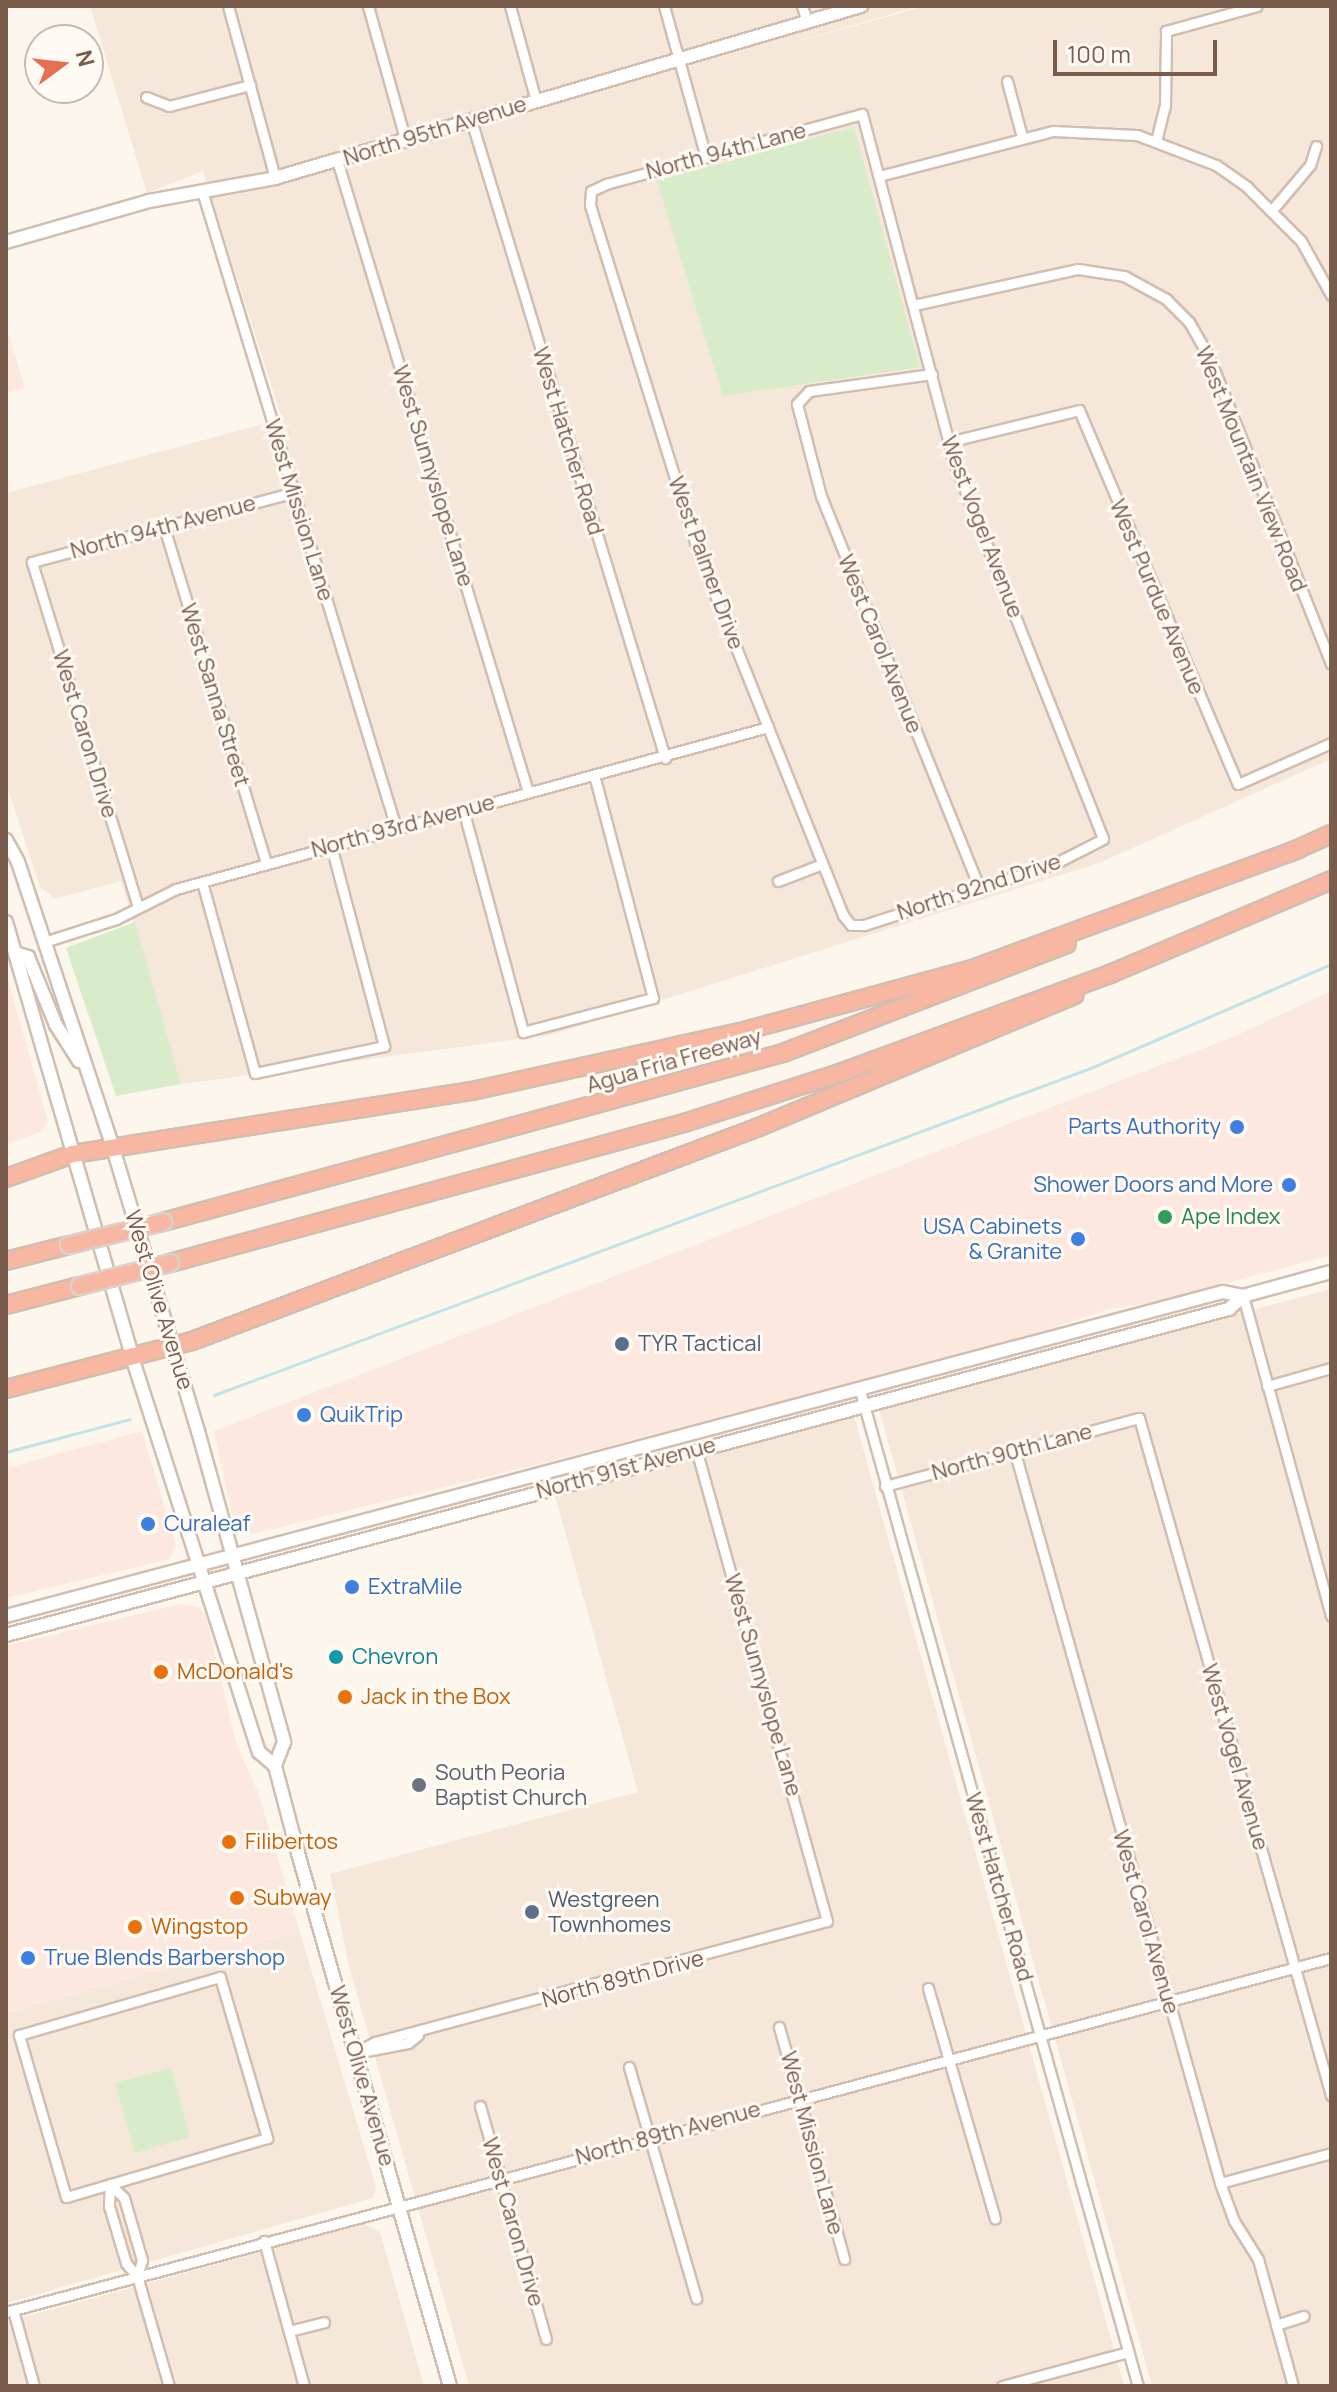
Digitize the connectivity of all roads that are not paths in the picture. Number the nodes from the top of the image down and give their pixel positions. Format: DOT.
graph roads {
  1 [pos="228,6"];
  2 [pos="368,6"];
  3 [pos="510,6"];
  4 [pos="664,6"];
  5 [pos="802,6"];
  6 [pos="861,6"];
  7 [pos="1257,6"];
  8 [pos="807,21"];
  9 [pos="679,57"];
  10 [pos="1007,81"];
  11 [pos="250,85"];
  12 [pos="146,97"];
  13 [pos="536,101"];
  14 [pos="862,114"];
  15 [pos="472,123"];
  16 [pos="1022,137"];
  17 [pos="1156,141"];
  18 [pos="406,142"];
  19 [pos="1316,146"];
  20 [pos="706,157"];
  21 [pos="337,160"];
  22 [pos="879,176"];
  23 [pos="275,178"];
  24 [pos="202,191"];
  25 [pos="591,191"];
  26 [pos="1272,210"];
  27 [pos="6,242"];
  28 [pos="1331,295"];
  29 [pos="914,305"];
  30 [pos="932,374"];
  31 [pos="948,442"];
  32 [pos="295,492"];
  33 [pos="164,527"];
  34 [pos="32,562"];
  35 [pos="1331,664"];
  36 [pos="768,727"];
  37 [pos="1331,743"];
  38 [pos="665,758"];
  39 [pos="594,775"];
  40 [pos="528,792"];
  41 [pos="463,809"];
  42 [pos="396,828"];
  43 [pos="1331,834"];
  44 [pos="1103,839"];
  45 [pos="6,840"];
  46 [pos="331,846"];
  47 [pos="1298,849"];
  48 [pos="266,863"];
  49 [pos="822,864"];
  50 [pos="1331,880"];
  51 [pos="778,881"];
  52 [pos="202,882"];
  53 [pos="979,888"];
  54 [pos="138,907"];
  55 [pos="6,922"];
  56 [pos="851,925"];
  57 [pos="44,942"];
  58 [pos="15,953"];
  59 [pos="1110,974"];
  60 [pos="86,1070"];
  61 [pos="113,1148"];
  62 [pos="73,1154"];
  63 [pos="6,1178"];
  64 [pos="6,1261"];
  65 [pos="1331,1272"];
  66 [pos="1243,1296"];
  67 [pos="6,1305"];
  68 [pos="1046,1339"];
  69 [pos="173,1346"];
  70 [pos="1051,1355"];
  71 [pos="132,1357"];
  72 [pos="1331,1368"];
  73 [pos="1267,1386"];
  74 [pos="859,1387"];
  75 [pos="6,1389"];
  76 [pos="863,1405"];
  77 [pos="1139,1418"];
  78 [pos="691,1432"];
  79 [pos="696,1449"];
  80 [pos="1015,1453"];
  81 [pos="539,1472"];
  82 [pos="885,1486"];
  83 [pos="543,1490"];
  84 [pos="404,1508"];
  85 [pos="410,1529"];
  86 [pos="232,1553"];
  87 [pos="202,1561"];
  88 [pos="238,1576"];
  89 [pos="209,1584"];
  90 [pos="6,1616"];
  91 [pos="1331,1616"];
  92 [pos="6,1635"];
  93 [pos="275,1766"];
  94 [pos="827,1921"];
  95 [pos="1331,1958"];
  96 [pos="1295,1968"];
  97 [pos="928,1988"];
  98 [pos="1168,2000"];
  99 [pos="779,2027"];
  100 [pos="1041,2034"];
  101 [pos="355,2053"];
  102 [pos="950,2060"];
  103 [pos="629,2067"];
  104 [pos="1331,2095"];
  105 [pos="799,2099"];
  106 [pos="480,2106"];
  107 [pos="650,2138"];
  108 [pos="1331,2153"];
  109 [pos="500,2177"];
  110 [pos="1220,2183"];
  111 [pos="110,2184"];
  112 [pos="398,2204"];
  113 [pos="995,2218"];
  114 [pos="134,2232"];
  115 [pos="118,2236"];
  116 [pos="264,2241"];
  117 [pos="844,2259"];
  118 [pos="137,2276"];
  119 [pos="696,2298"];
  120 [pos="9,2311"];
  121 [pos="1304,2316"];
  122 [pos="324,2322"];
  123 [pos="1276,2325"];
  124 [pos="289,2331"];
  125 [pos="546,2339"];
  126 [pos="1128,2352"];
  127 [pos="34,2386"];
  128 [pos="169,2386"];
  129 [pos="304,2386"];
  130 [pos="450,2386"];
  131 [pos="1002,2386"];
  132 [pos="1138,2386"];
  133 [pos="1293,2386"];
  1 -- 11 [label="street"];
  2 -- 18 [label="street"];
  3 -- 13 [label="street"];
  4 -- 9 [label="street"];
  5 -- 8 [label="street"];
  6 -- 8 [label="main road, North 95th Avenue"];
  7 -- 17 [label="street"];
  8 -- 9 [label="main road, North 95th Avenue"];
  9 -- 13 [label="main road, North 95th Avenue"];
  9 -- 20 [label="street"];
  10 -- 16 [label="street"];
  11 -- 12 [label="street"];
  11 -- 23 [label="street"];
  13 -- 15 [label="main road, North 95th Avenue"];
  14 -- 20 [label="street, North 94th Lane"];
  14 -- 22 [label="street, West Vogel Avenue"];
  15 -- 18 [label="main road, North 95th Avenue"];
  15 -- 38 [label="street, West Hatcher Road"];
  16 -- 17 [label="street"];
  16 -- 22 [label="street"];
  17 -- 26 [label="street"];
  18 -- 21 [label="main road, North 95th Avenue"];
  19 -- 26 [label="street"];
  20 -- 25 [label="street, North 94th Lane"];
  21 -- 23 [label="main road, North 95th Avenue"];
  21 -- 40 [label="street, West Sunnyslope Lane"];
  22 -- 29 [label="street, West Vogel Avenue"];
  23 -- 24 [label="main road, North 95th Avenue"];
  24 -- 27 [label="main road, North 95th Avenue"];
  24 -- 32 [label="street, West Mission Lane"];
  25 -- 36 [label="street, West Palmer Drive"];
  26 -- 28 [label="street"];
  29 -- 30 [label="street, West Vogel Avenue"];
  29 -- 35 [label="street, West Mountain View Road"];
  30 -- 31 [label="street, West Vogel Avenue"];
  30 -- 53 [label="street, West Carol Avenue"];
  31 -- 37 [label="street, West Purdue Avenue"];
  31 -- 44 [label="street, West Vogel Avenue"];
  32 -- 33 [label="street, North 94th Avenue"];
  32 -- 42 [label="street, West Mission Lane"];
  33 -- 34 [label="street, North 94th Avenue"];
  33 -- 48 [label="street, West Sanna Street"];
  34 -- 54 [label="street, West Caron Drive"];
  36 -- 38 [label="street, North 93rd Avenue"];
  36 -- 49 [label="street, West Palmer Drive"];
  38 -- 39 [label="street, North 93rd Avenue"];
  39 -- 40 [label="street, North 93rd Avenue"];
  39 -- 41 [label="street"];
  40 -- 41 [label="street, North 93rd Avenue"];
  41 -- 42 [label="street, North 93rd Avenue"];
  42 -- 46 [label="street, North 93rd Avenue"];
  43 -- 47 [label="highway, Agua Fria Freeway"];
  44 -- 53 [label="street, North 92nd Drive"];
  45 -- 57 [label="main road, West Olive Avenue"];
  46 -- 48 [label="street, North 93rd Avenue"];
  46 -- 52 [label="street"];
  47 -- 61 [label="highway"];
  47 -- 64 [label="highway, Agua Fria Freeway, bridge"];
  48 -- 52 [label="street, North 93rd Avenue"];
  49 -- 51 [label="street"];
  49 -- 56 [label="street, West Palmer Drive"];
  50 -- 59 [label="highway"];
  52 -- 54 [label="street, North 93rd Avenue"];
  53 -- 56 [label="street, North 92nd Drive"];
  54 -- 57 [label="street, North 93rd Avenue"];
  55 -- 58 [label="main road, West Olive Avenue"];
  57 -- 60 [label="main road, West Olive Avenue"];
  58 -- 60 [label="main road"];
  58 -- 62 [label="main road, West Olive Avenue"];
  59 -- 67 [label="highway, bridge"];
  59 -- 69 [label="highway"];
  60 -- 61 [label="main road, West Olive Avenue"];
  61 -- 62 [label="highway"];
  61 -- 69 [label="main road, West Olive Avenue"];
  62 -- 63 [label="highway"];
  62 -- 71 [label="main road, West Olive Avenue"];
  65 -- 66 [label="main road, North 91st Avenue"];
  66 -- 68 [label="main road, North 91st Avenue"];
  66 -- 70 [label="main road, North 91st Avenue"];
  66 -- 73 [label="street"];
  68 -- 70 [label="main road"];
  68 -- 74 [label="main road, North 91st Avenue"];
  69 -- 71 [label="highway"];
  69 -- 86 [label="main road, West Olive Avenue"];
  70 -- 76 [label="main road, North 91st Avenue"];
  71 -- 75 [label="highway"];
  71 -- 87 [label="main road, West Olive Avenue"];
  72 -- 73 [label="street"];
  73 -- 91 [label="street"];
  74 -- 76 [label="street, West Hatcher Road"];
  74 -- 78 [label="main road, North 91st Avenue"];
  76 -- 79 [label="main road, North 91st Avenue"];
  76 -- 82 [label="street, West Hatcher Road"];
  77 -- 80 [label="street, North 90th Lane"];
  77 -- 96 [label="street, West Vogel Avenue"];
  78 -- 79 [label="main road"];
  78 -- 81 [label="main road, North 91st Avenue"];
  79 -- 83 [label="main road, North 91st Avenue"];
  79 -- 94 [label="street, West Sunnyslope Lane"];
  80 -- 82 [label="street, North 90th Lane"];
  80 -- 98 [label="street, West Carol Avenue"];
  81 -- 83 [label="main road"];
  81 -- 84 [label="main road, North 91st Avenue"];
  82 -- 100 [label="street, West Hatcher Road"];
  83 -- 85 [label="main road, North 91st Avenue"];
  84 -- 85 [label="main road"];
  84 -- 86 [label="main road, North 91st Avenue"];
  85 -- 88 [label="main road, North 91st Avenue"];
  86 -- 87 [label="main road, North 91st Avenue"];
  86 -- 88 [label="main road, West Olive Avenue"];
  87 -- 89 [label="main road, West Olive Avenue"];
  87 -- 90 [label="main road, North 91st Avenue"];
  88 -- 89 [label="main road, North 91st Avenue"];
  88 -- 93 [label="main road, West Olive Avenue"];
  89 -- 92 [label="main road, North 91st Avenue"];
  89 -- 93 [label="main road, West Olive Avenue"];
  93 -- 101 [label="main road, West Olive Avenue"];
  94 -- 101 [label="street, North 89th Drive"];
  95 -- 96 [label="street, North 89th Avenue"];
  96 -- 98 [label="street, North 89th Avenue"];
  96 -- 104 [label="street, West Vogel Avenue"];
  97 -- 102 [label="street"];
  98 -- 100 [label="street, North 89th Avenue"];
  98 -- 110 [label="street, West Carol Avenue"];
  99 -- 105 [label="street, West Mission Lane"];
  100 -- 102 [label="street, North 89th Avenue"];
  100 -- 126 [label="street, West Hatcher Road"];
  101 -- 112 [label="main road, West Olive Avenue"];
  102 -- 105 [label="street, North 89th Avenue"];
  102 -- 113 [label="street"];
  103 -- 107 [label="street"];
  105 -- 107 [label="street, North 89th Avenue"];
  105 -- 117 [label="street, West Mission Lane"];
  106 -- 109 [label="street, West Caron Drive"];
  107 -- 109 [label="street, North 89th Avenue"];
  107 -- 119 [label="street"];
  108 -- 110 [label="street"];
  109 -- 112 [label="street, North 89th Avenue"];
  109 -- 125 [label="street, West Caron Drive"];
  110 -- 123 [label="street, West Carol Avenue"];
  111 -- 111 [label="street"];
  111 -- 114 [label="street"];
  111 -- 115 [label="street"];
  112 -- 116 [label="street, North 89th Avenue"];
  112 -- 130 [label="main road, West Olive Avenue"];
  114 -- 115 [label="street"];
  114 -- 118 [label="street"];
  115 -- 118 [label="street"];
  116 -- 118 [label="street, North 89th Avenue"];
  116 -- 124 [label="street"];
  118 -- 120 [label="street, North 89th Avenue"];
  118 -- 128 [label="street"];
  120 -- 127 [label="street"];
  121 -- 123 [label="street"];
  122 -- 124 [label="street"];
  123 -- 133 [label="street, West Carol Avenue"];
  124 -- 129 [label="street"];
  126 -- 131 [label="street"];
  126 -- 132 [label="street, West Hatcher Road"];
}
